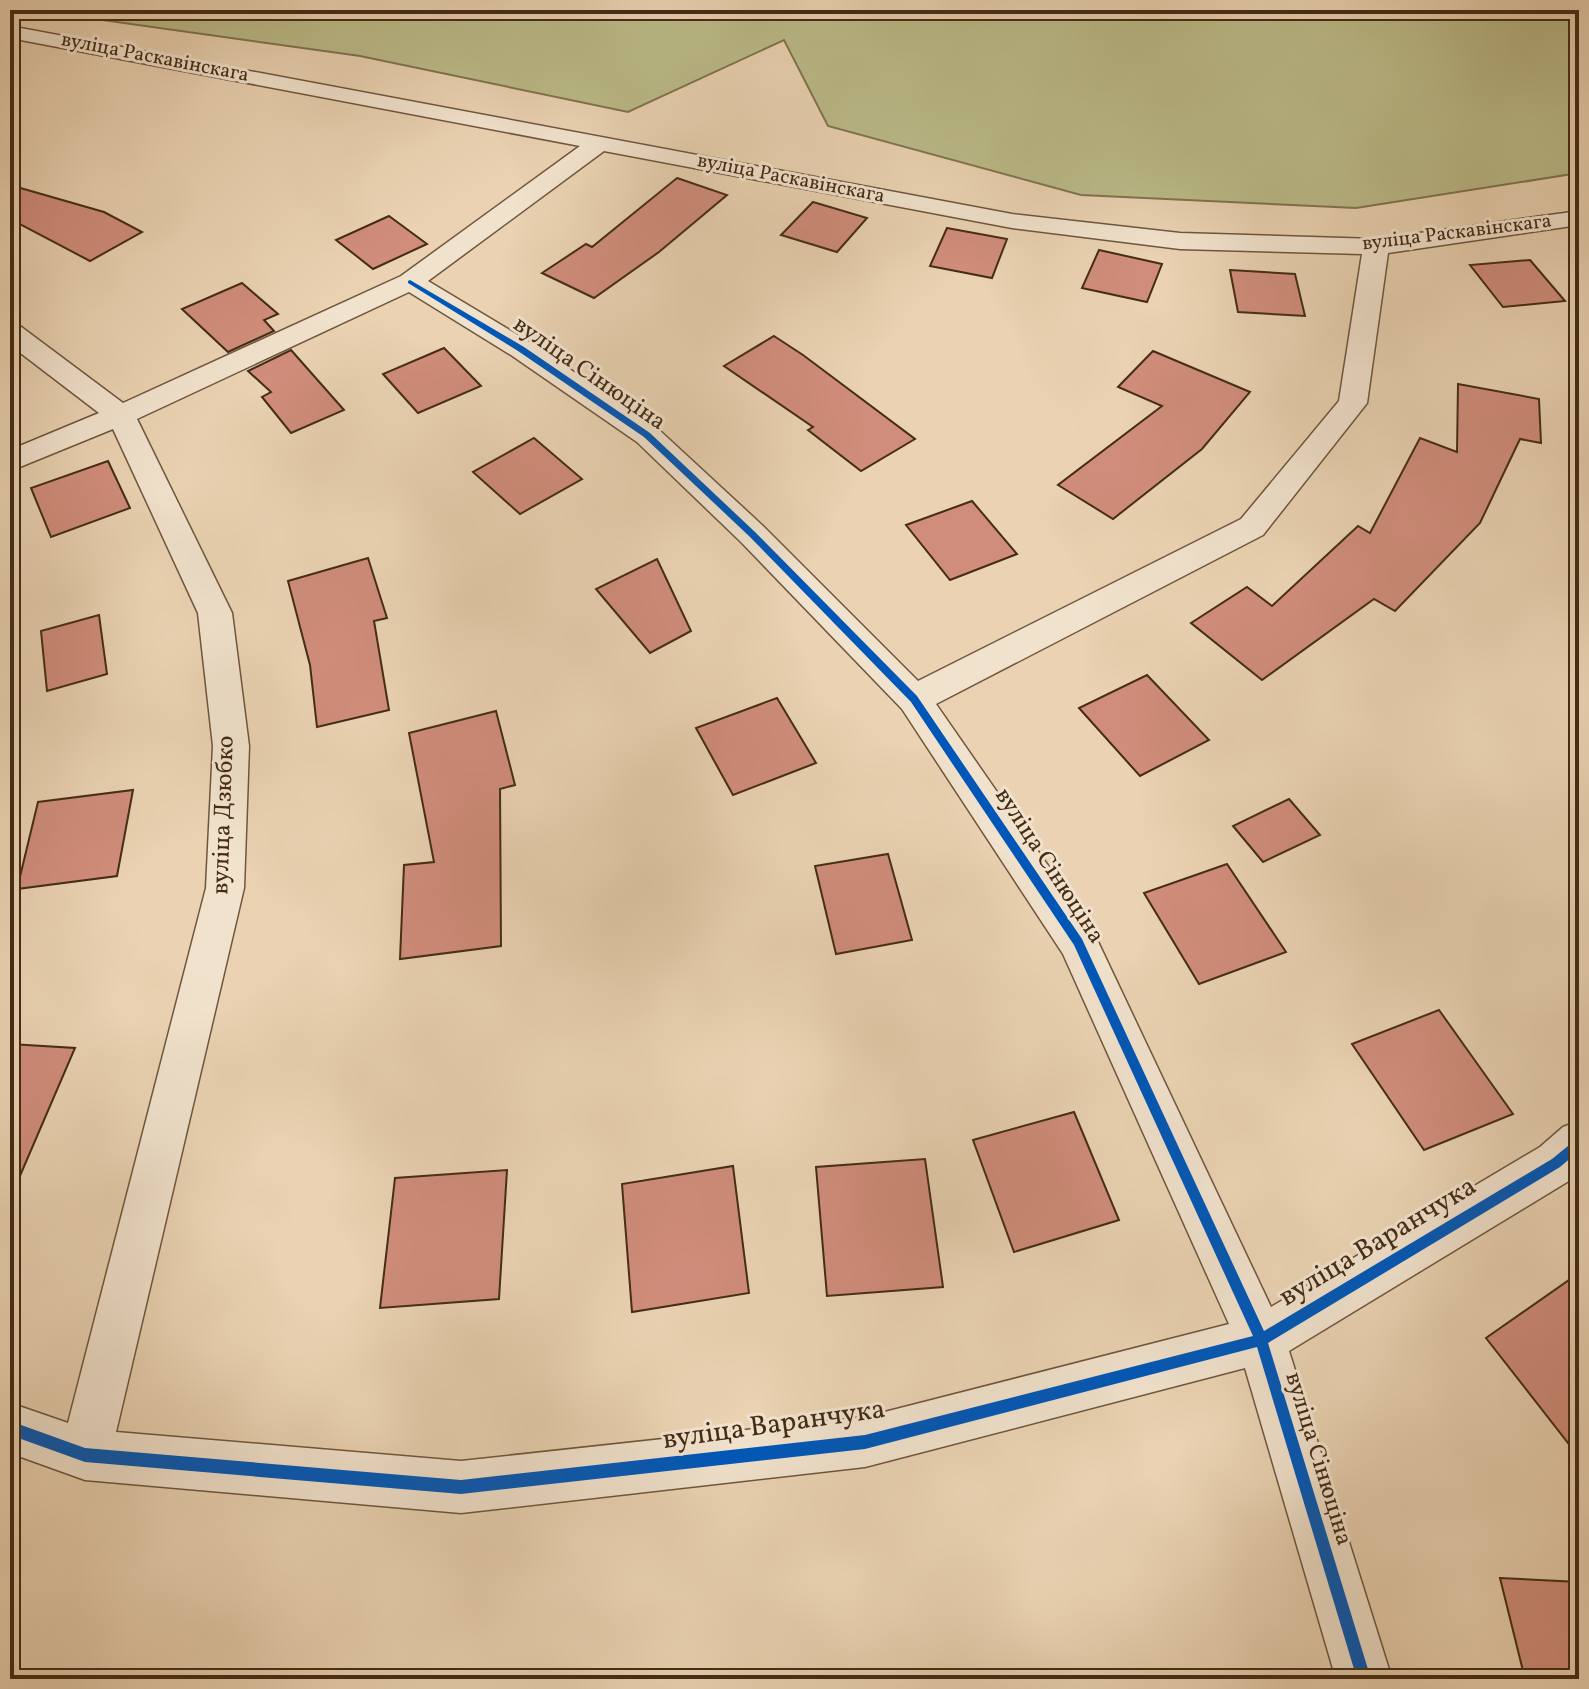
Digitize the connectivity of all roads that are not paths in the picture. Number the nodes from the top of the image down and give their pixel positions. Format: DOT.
graph roads {
  1 [pos="10,32"];
  2 [pos="601,142"];
  3 [pos="1579,218"];
  4 [pos="1376,247"];
  5 [pos="410,282"];
  6 [pos="10,332"];
  7 [pos="121,415"];
  8 [pos="10,461"];
  9 [pos="914,699"];
  10 [pos="1579,1143"];
  11 [pos="1261,1340"];
  12 [pos="10,1428"];
  13 [pos="85,1455"];
  14 [pos="1364,1679"];
  1 -- 2 [label="street, вуліца Раскавінскага"];
  2 -- 4 [label="street, вуліца Раскавінскага"];
  2 -- 5 [label="street"];
  3 -- 4 [label="street, вуліца Раскавінскага"];
  4 -- 9 [label="street"];
  5 -- 7 [label="street"];
  5 -- 9 [label="street, вуліца Сінюціна"];
  6 -- 7 [label="street, вуліца Дзюбко"];
  7 -- 8 [label="street"];
  7 -- 13 [label="street, вуліца Дзюбко"];
  9 -- 11 [label="street, вуліца Сінюціна"];
  10 -- 11 [label="street, вуліца Варанчука"];
  11 -- 13 [label="street, вуліца Варанчука"];
  11 -- 14 [label="street, вуліца Сінюціна"];
  12 -- 13 [label="street, вуліца Варанчука"];
}
